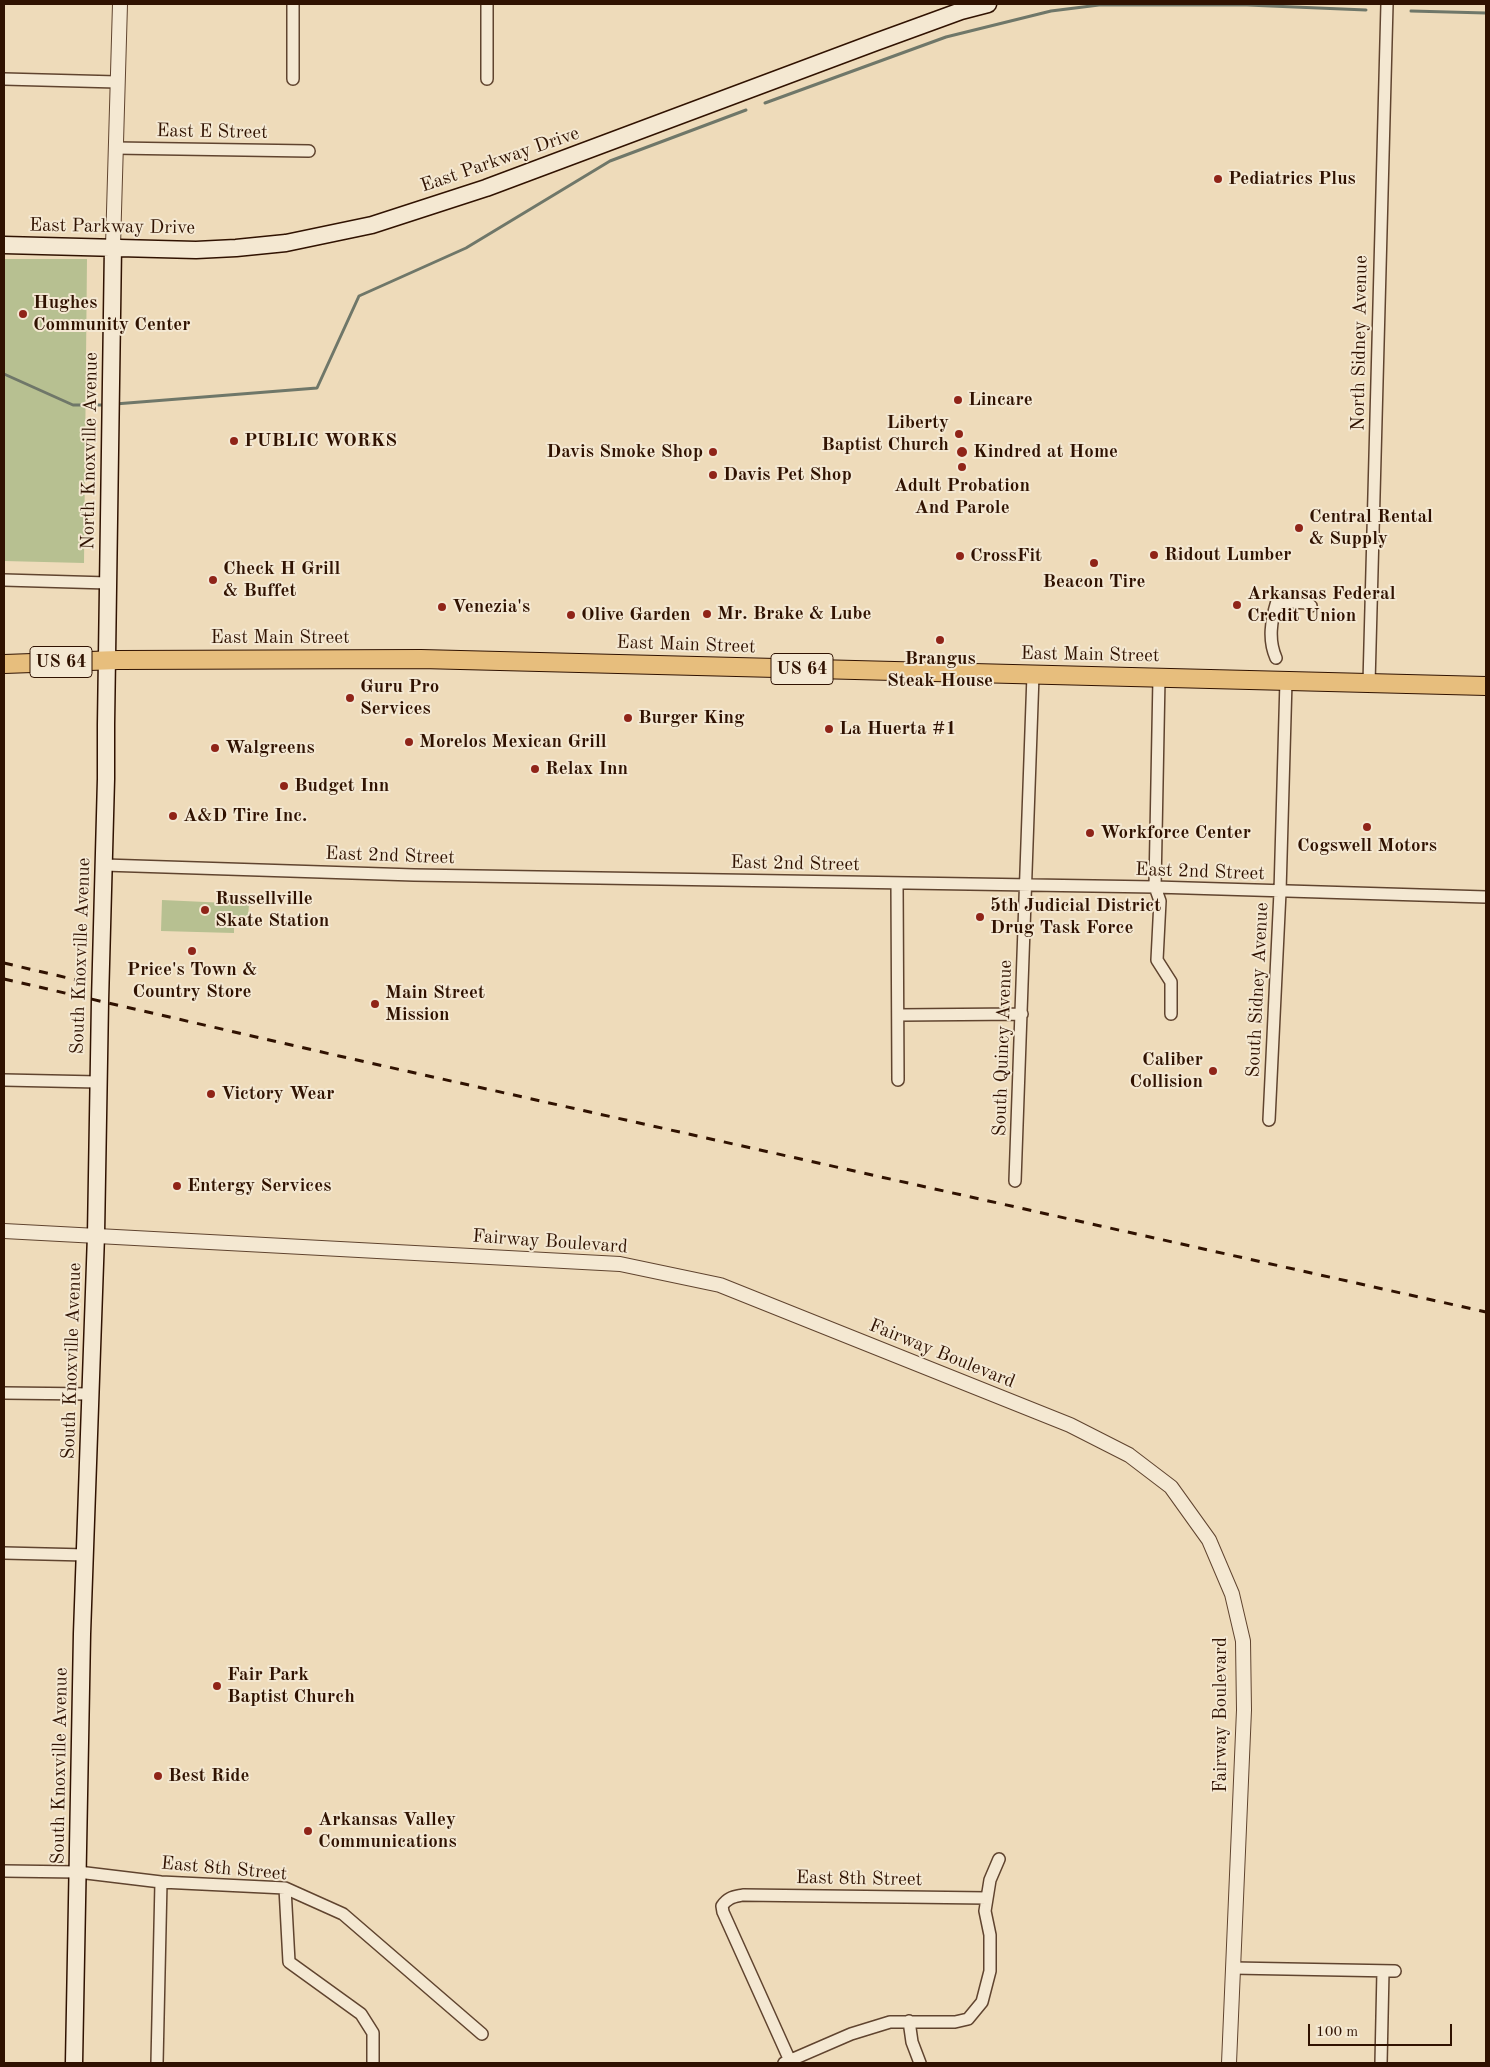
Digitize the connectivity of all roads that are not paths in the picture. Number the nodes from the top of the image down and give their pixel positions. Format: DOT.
graph roads {
  1 [pos="120,4"];
  2 [pos="293,4"];
  3 [pos="487,4"];
  4 [pos="988,4"];
  5 [pos="1387,4"];
  6 [pos="4,79"];
  7 [pos="293,79"];
  8 [pos="487,79"];
  9 [pos="117,82"];
  10 [pos="115,148"];
  11 [pos="309,151"];
  12 [pos="4,245"];
  13 [pos="113,246"];
  14 [pos="4,580"];
  15 [pos="108,583"];
  16 [pos="1311,606"];
  17 [pos="1276,658"];
  18 [pos="107,660"];
  19 [pos="4,664"];
  20 [pos="1033,675"];
  21 [pos="1159,678"];
  22 [pos="1286,681"];
  23 [pos="1369,683"];
  24 [pos="1486,686"];
  25 [pos="104,865"];
  26 [pos="897,883"];
  27 [pos="1025,886"];
  28 [pos="1154,887"];
  29 [pos="1280,892"];
  30 [pos="1486,897"];
  31 [pos="1022,1014"];
  32 [pos="1171,1014"];
  33 [pos="898,1015"];
  34 [pos="4,1080"];
  35 [pos="898,1080"];
  36 [pos="98,1082"];
  37 [pos="1270,1120"];
  38 [pos="1015,1182"];
  39 [pos="4,1231"];
  40 [pos="96,1235"];
  41 [pos="4,1393"];
  42 [pos="91,1394"];
  43 [pos="4,1553"];
  44 [pos="86,1555"];
  45 [pos="999,1859"];
  46 [pos="4,1871"];
  47 [pos="78,1872"];
  48 [pos="161,1882"];
  49 [pos="285,1888"];
  50 [pos="987,1898"];
  51 [pos="1233,1968"];
  52 [pos="909,2021"];
  53 [pos="482,2034"];
  54 [pos="789,2062"];
  55 [pos="74,2063"];
  56 [pos="157,2063"];
  57 [pos="373,2063"];
  58 [pos="920,2063"];
  59 [pos="1229,2063"];
  60 [pos="1381,2063"];
  1 -- 9 [label="street, North Knoxville Avenue"];
  2 -- 7 [label="street"];
  3 -- 8 [label="street"];
  4 -- 13 [label="main road, East Parkway Drive"];
  5 -- 23 [label="street, North Sidney Avenue"];
  6 -- 9 [label="street"];
  9 -- 10 [label="street, North Knoxville Avenue"];
  10 -- 11 [label="street, East E Street"];
  10 -- 13 [label="street, North Knoxville Avenue"];
  12 -- 13 [label="main road, East Parkway Drive"];
  13 -- 15 [label="main road, North Knoxville Avenue"];
  14 -- 15 [label="street"];
  15 -- 18 [label="main road, North Knoxville Avenue"];
  16 -- 17 [label="street"];
  18 -- 19 [label="main road, East Main Street / US 64"];
  18 -- 20 [label="main road, East Main Street / US 64"];
  18 -- 25 [label="main road, South Knoxville Avenue"];
  20 -- 21 [label="main road, East Main Street / US 64"];
  20 -- 27 [label="street, South Quincy Avenue"];
  21 -- 22 [label="main road, East Main Street / US 64"];
  21 -- 28 [label="street"];
  22 -- 23 [label="main road, East Main Street / US 64"];
  22 -- 29 [label="street, South Sidney Avenue"];
  23 -- 24 [label="main road, East Main Street / US 64"];
  25 -- 26 [label="street, East 2nd Street"];
  25 -- 36 [label="main road, South Knoxville Avenue"];
  26 -- 27 [label="street, East 2nd Street"];
  26 -- 33 [label="street"];
  27 -- 28 [label="street, East 2nd Street"];
  27 -- 31 [label="street, South Quincy Avenue"];
  28 -- 29 [label="street, East 2nd Street"];
  28 -- 32 [label="street"];
  29 -- 30 [label="street, East 2nd Street"];
  29 -- 37 [label="street, South Sidney Avenue"];
  31 -- 33 [label="street"];
  31 -- 38 [label="street, South Quincy Avenue"];
  33 -- 35 [label="street"];
  34 -- 36 [label="street"];
  36 -- 40 [label="main road, South Knoxville Avenue"];
  39 -- 40 [label="street, Fairway Boulevard"];
  40 -- 42 [label="main road, South Knoxville Avenue"];
  40 -- 51 [label="street, Fairway Boulevard"];
  41 -- 42 [label="street"];
  42 -- 44 [label="main road, South Knoxville Avenue"];
  43 -- 44 [label="street"];
  44 -- 47 [label="main road, South Knoxville Avenue"];
  45 -- 50 [label="street"];
  46 -- 47 [label="street, East 8th Street"];
  47 -- 48 [label="street, East 8th Street"];
  47 -- 55 [label="main road, South Knoxville Avenue"];
  48 -- 49 [label="street, East 8th Street"];
  48 -- 56 [label="street"];
  49 -- 53 [label="street, East 8th Street"];
  49 -- 57 [label="street"];
  50 -- 52 [label="street"];
  50 -- 54 [label="street, East 8th Street"];
  51 -- 59 [label="street, Fairway Boulevard"];
  51 -- 60 [label="street"];
  52 -- 54 [label="street"];
  52 -- 58 [label="street"];
}
